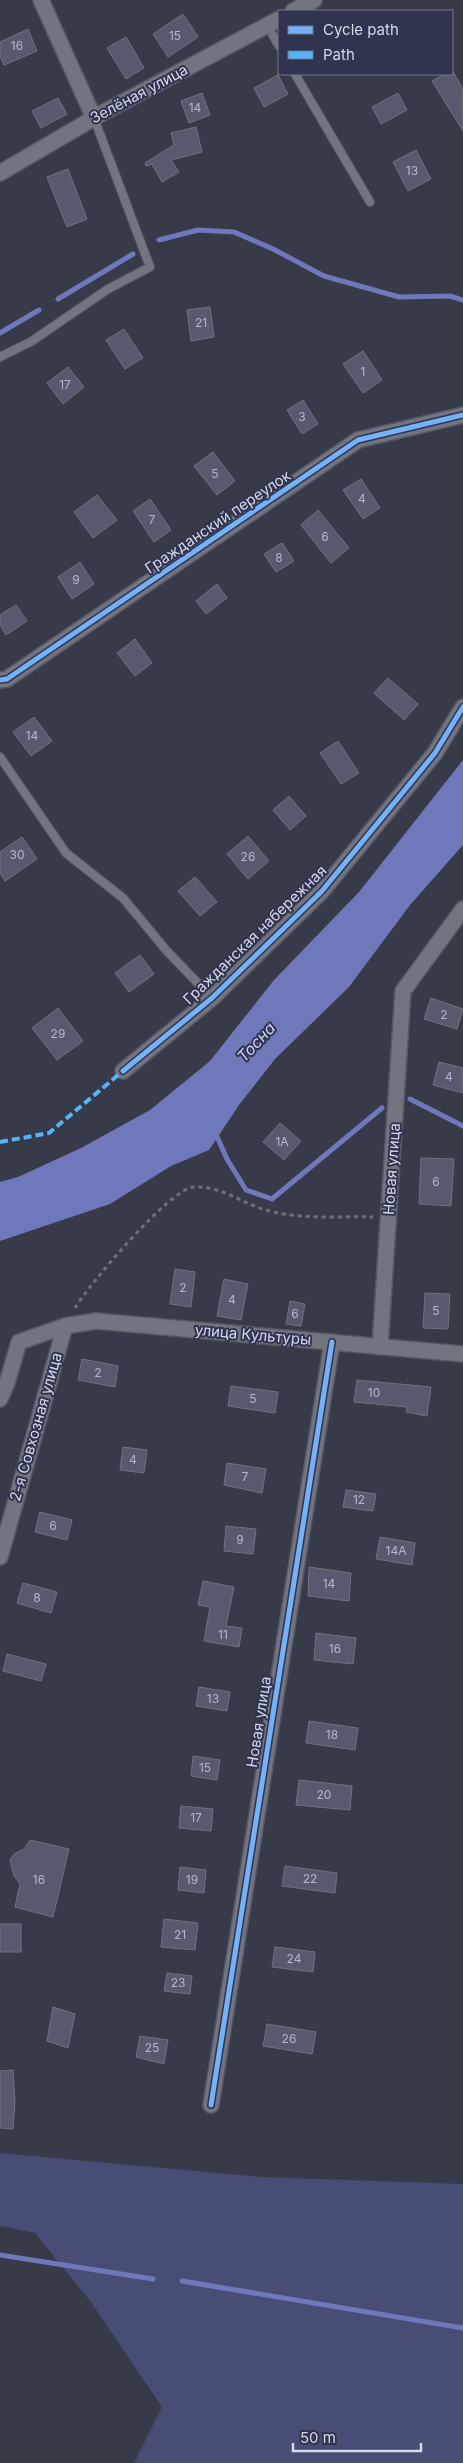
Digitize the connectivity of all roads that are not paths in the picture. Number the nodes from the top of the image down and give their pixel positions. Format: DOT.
graph roads {
  1 [pos="41,0"];
  2 [pos="314,0"];
  3 [pos="295,10"];
  4 [pos="273,22"];
  5 [pos="278,42"];
  6 [pos="296,75"];
  7 [pos="94,118"];
  8 [pos="0,173"];
  9 [pos="370,202"];
  10 [pos="0,357"];
  11 [pos="463,415"];
  12 [pos="0,680"];
  13 [pos="463,707"];
  14 [pos="0,757"];
  15 [pos="463,909"];
  16 [pos="212,998"];
  17 [pos="123,1071"];
  18 [pos="65,1326"];
  19 [pos="44,1332"];
  20 [pos="332,1342"];
  21 [pos="380,1347"];
  22 [pos="463,1354"];
  23 [pos="0,1399"];
  24 [pos="0,1557"];
  25 [pos="210,2105"];
  1 -- 7 [label="street"];
  2 -- 3 [label="street"];
  4 -- 5 [label="lane"];
  4 -- 7 [label="street, Зелёная улица"];
  6 -- 9 [label="lane"];
  7 -- 8 [label="street, Зелёная улица"];
  7 -- 10 [label="lane"];
  11 -- 12 [label="street, Гражданский переулок"];
  13 -- 16 [label="street, Гражданская набережная"];
  14 -- 16 [label="lane"];
  15 -- 21 [label="street, Новая улица"];
  16 -- 17 [label="street, Гражданская набережная"];
  18 -- 19 [label="street, улица Культуры"];
  18 -- 20 [label="street, улица Культуры"];
  18 -- 24 [label="street, 2-я Совхозная улица"];
  19 -- 23 [label="street, 2-я Совхозная улица"];
  20 -- 21 [label="street, улица Культуры"];
  20 -- 25 [label="street, Новая улица"];
  21 -- 22 [label="street, улица Культуры"];
}
